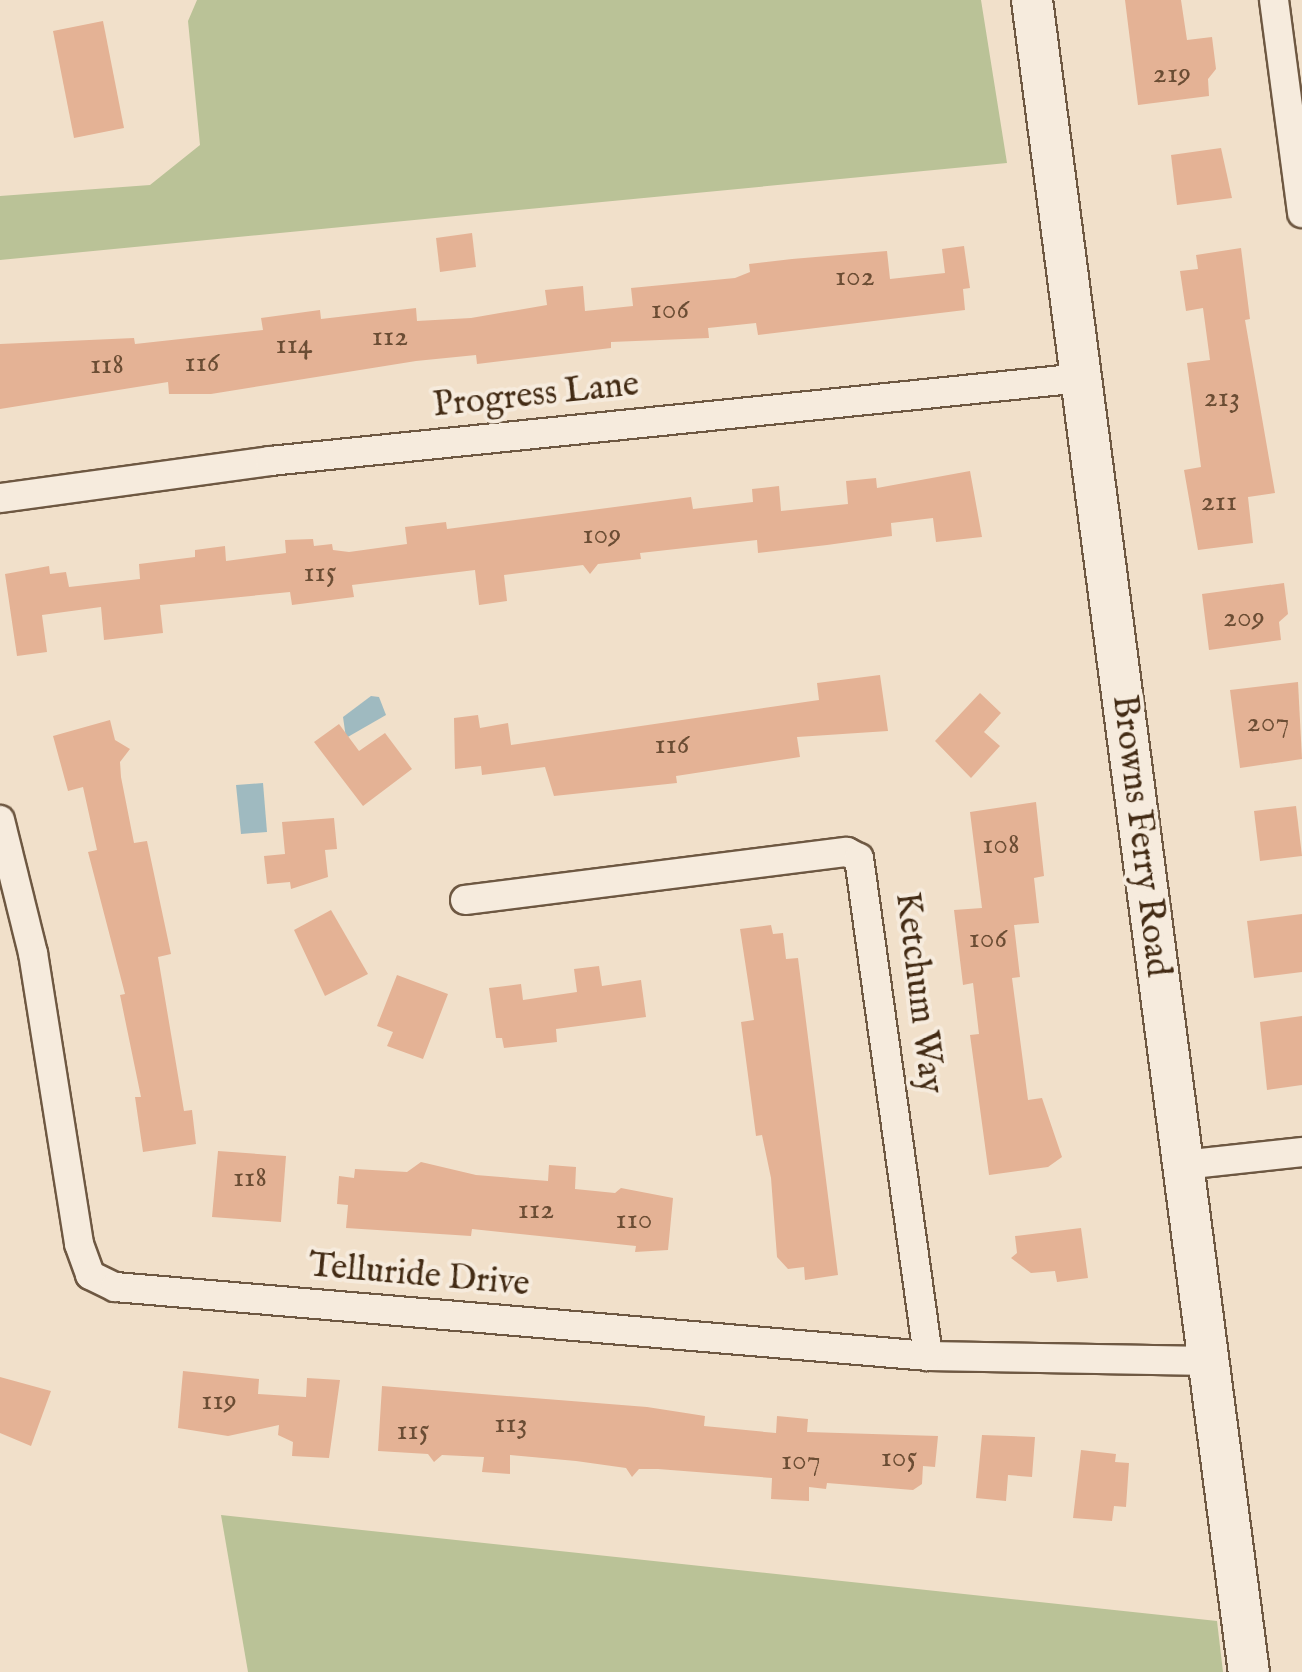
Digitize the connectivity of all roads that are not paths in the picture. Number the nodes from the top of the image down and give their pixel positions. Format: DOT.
graph roads {
  1 [pos="1032,0"];
  2 [pos="1274,0"];
  3 [pos="1302,213"];
  4 [pos="1081,378"];
  5 [pos="0,498"];
  6 [pos="0,820"];
  7 [pos="465,900"];
  8 [pos="1302,1152"];
  9 [pos="1183,1165"];
  10 [pos="928,1356"];
  11 [pos="1209,1361"];
  12 [pos="1249,1672"];
  1 -- 4 [label="street, Browns Ferry Road"];
  2 -- 3 [label="street"];
  4 -- 5 [label="street, Progress Lane"];
  4 -- 9 [label="street, Browns Ferry Road"];
  6 -- 10 [label="street, Telluride Drive"];
  7 -- 10 [label="street, Ketchum Way"];
  8 -- 9 [label="street"];
  9 -- 11 [label="street, Browns Ferry Road"];
  10 -- 11 [label="street, Telluride Drive"];
  11 -- 12 [label="street, Browns Ferry Road"];
}
